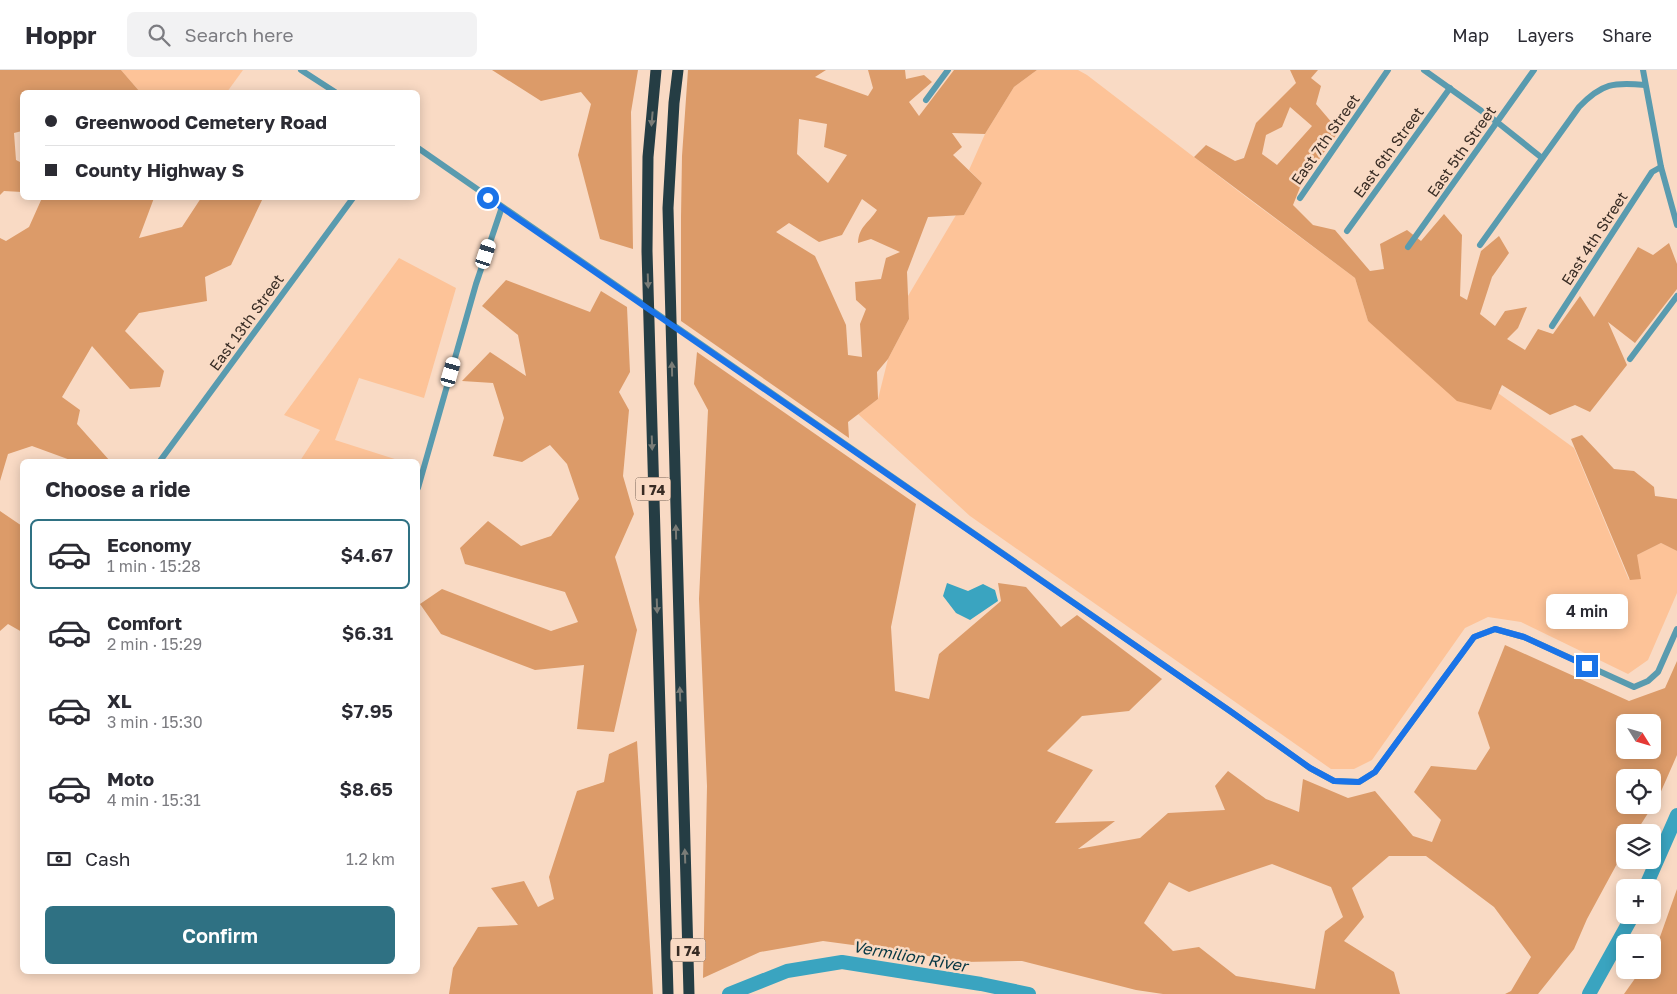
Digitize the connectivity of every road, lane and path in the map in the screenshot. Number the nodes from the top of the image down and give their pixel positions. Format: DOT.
graph roads {
  1 [pos="302,70"];
  2 [pos="656,70"];
  3 [pos="678,70"];
  4 [pos="948,70"];
  5 [pos="1388,70"];
  6 [pos="1424,70"];
  7 [pos="1534,70"];
  8 [pos="1643,70"];
  9 [pos="1645,85"];
  10 [pos="1450,88"];
  11 [pos="332,90"];
  12 [pos="926,100"];
  13 [pos="1497,122"];
  14 [pos="420,149"];
  15 [pos="1542,158"];
  16 [pos="1661,167"];
  17 [pos="1300,198"];
  18 [pos="352,200"];
  19 [pos="502,207"];
  20 [pos="1677,226"];
  21 [pos="1347,231"];
  22 [pos="1480,245"];
  23 [pos="1408,247"];
  24 [pos="1677,296"];
  25 [pos="1552,326"];
  26 [pos="1630,359"];
  27 [pos="161,459"];
  28 [pos="420,481"];
  29 [pos="1677,629"];
  30 [pos="668,994"];
  31 [pos="689,994"];
  1 -- 11 [label="street"];
  2 -- 30 [label="highway, I 74, one-way"];
  31 -- 3 [label="highway, I 74, one-way"];
  4 -- 12 [label="street"];
  5 -- 17 [label="street, East 7th Street"];
  6 -- 10 [label="street"];
  7 -- 13 [label="street, East 5th Street"];
  8 -- 9 [label="street"];
  9 -- 15 [label="street"];
  9 -- 16 [label="street"];
  10 -- 13 [label="street"];
  10 -- 21 [label="street, East 6th Street"];
  13 -- 15 [label="street"];
  13 -- 23 [label="street, East 5th Street"];
  14 -- 19 [label="street"];
  15 -- 22 [label="street"];
  16 -- 20 [label="street"];
  16 -- 25 [label="street, East 4th Street"];
  18 -- 27 [label="street, East 13th Street"];
  19 -- 28 [label="street"];
  19 -- 29 [label="street"];
  24 -- 26 [label="street"];
}
